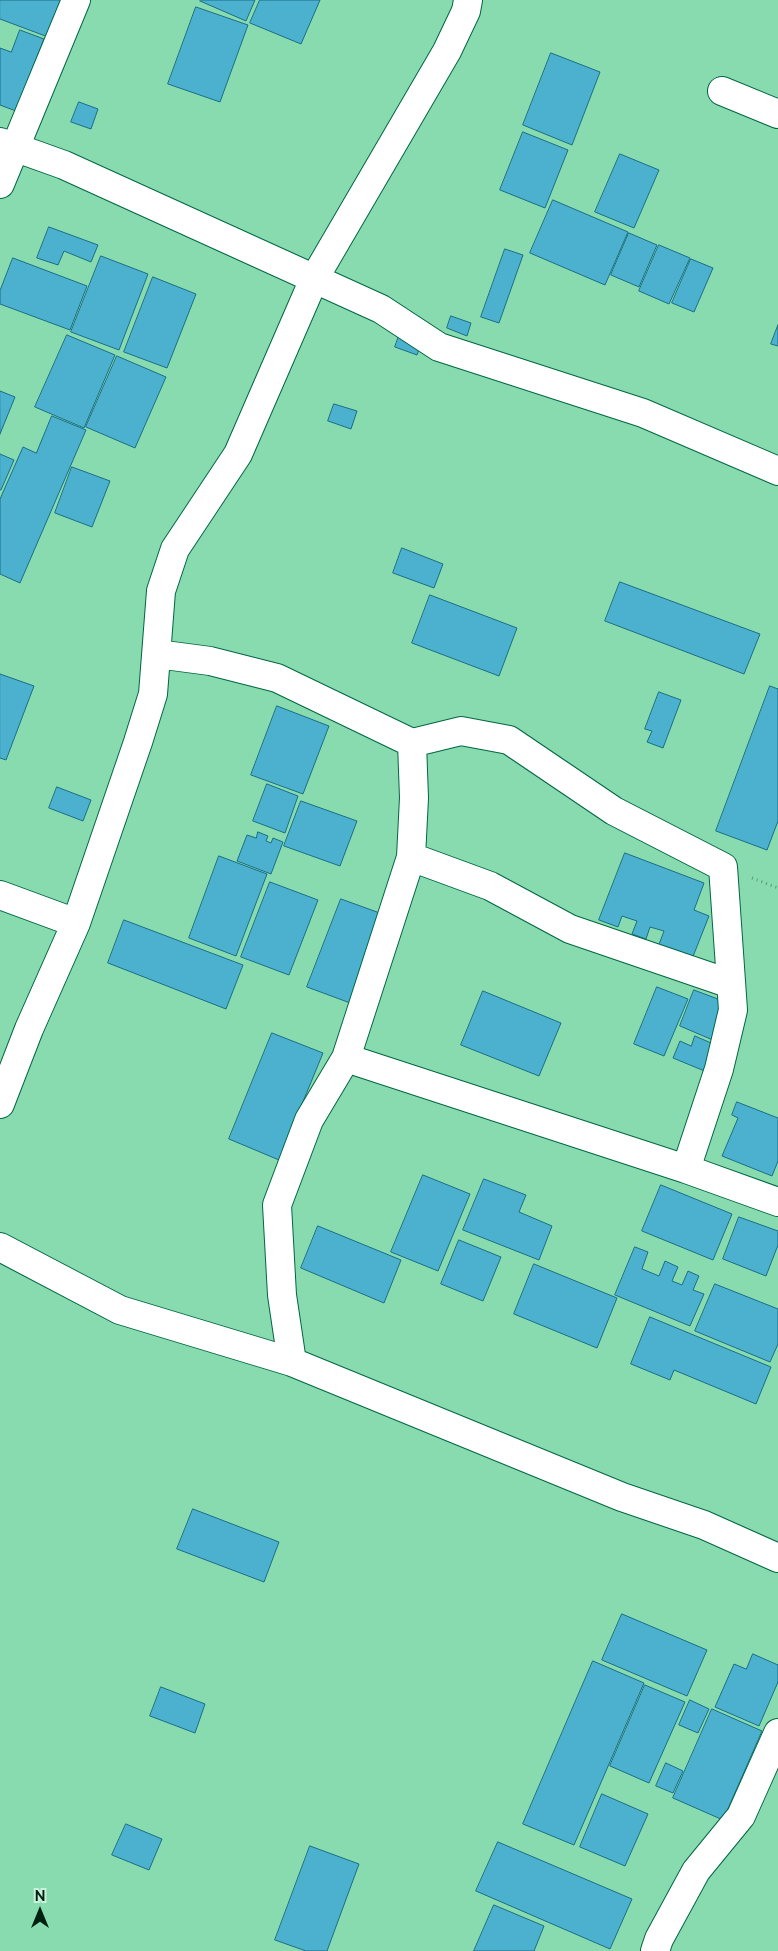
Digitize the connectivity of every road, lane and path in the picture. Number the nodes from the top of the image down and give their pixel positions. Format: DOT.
graph roads {
  1 [pos="76,0"];
  2 [pos="468,0"];
  3 [pos="722,91"];
  4 [pos="778,114"];
  5 [pos="8,145"];
  6 [pos="0,184"];
  7 [pos="314,279"];
  8 [pos="778,471"];
  9 [pos="157,654"];
  10 [pos="412,743"];
  11 [pos="411,858"];
  12 [pos="0,895"];
  13 [pos="76,923"];
  14 [pos="731,984"];
  15 [pos="346,1058"];
  16 [pos="0,1104"];
  17 [pos="686,1169"];
  18 [pos="778,1202"];
  19 [pos="0,1247"];
  20 [pos="292,1362"];
  21 [pos="778,1558"];
  22 [pos="778,1733"];
  23 [pos="655,1951"];
  1 -- 5 [label="street"];
  2 -- 7 [label="street"];
  3 -- 4 [label="street"];
  5 -- 6 [label="street"];
  5 -- 7 [label="street"];
  7 -- 8 [label="street"];
  7 -- 9 [label="street"];
  9 -- 10 [label="street"];
  9 -- 13 [label="street"];
  10 -- 11 [label="street"];
  10 -- 14 [label="street"];
  11 -- 14 [label="street"];
  11 -- 15 [label="street"];
  12 -- 13 [label="street"];
  13 -- 16 [label="street"];
  14 -- 17 [label="street"];
  15 -- 17 [label="street"];
  15 -- 20 [label="street"];
  17 -- 18 [label="street"];
  19 -- 20 [label="street"];
  20 -- 21 [label="street"];
  22 -- 23 [label="street"];
}
